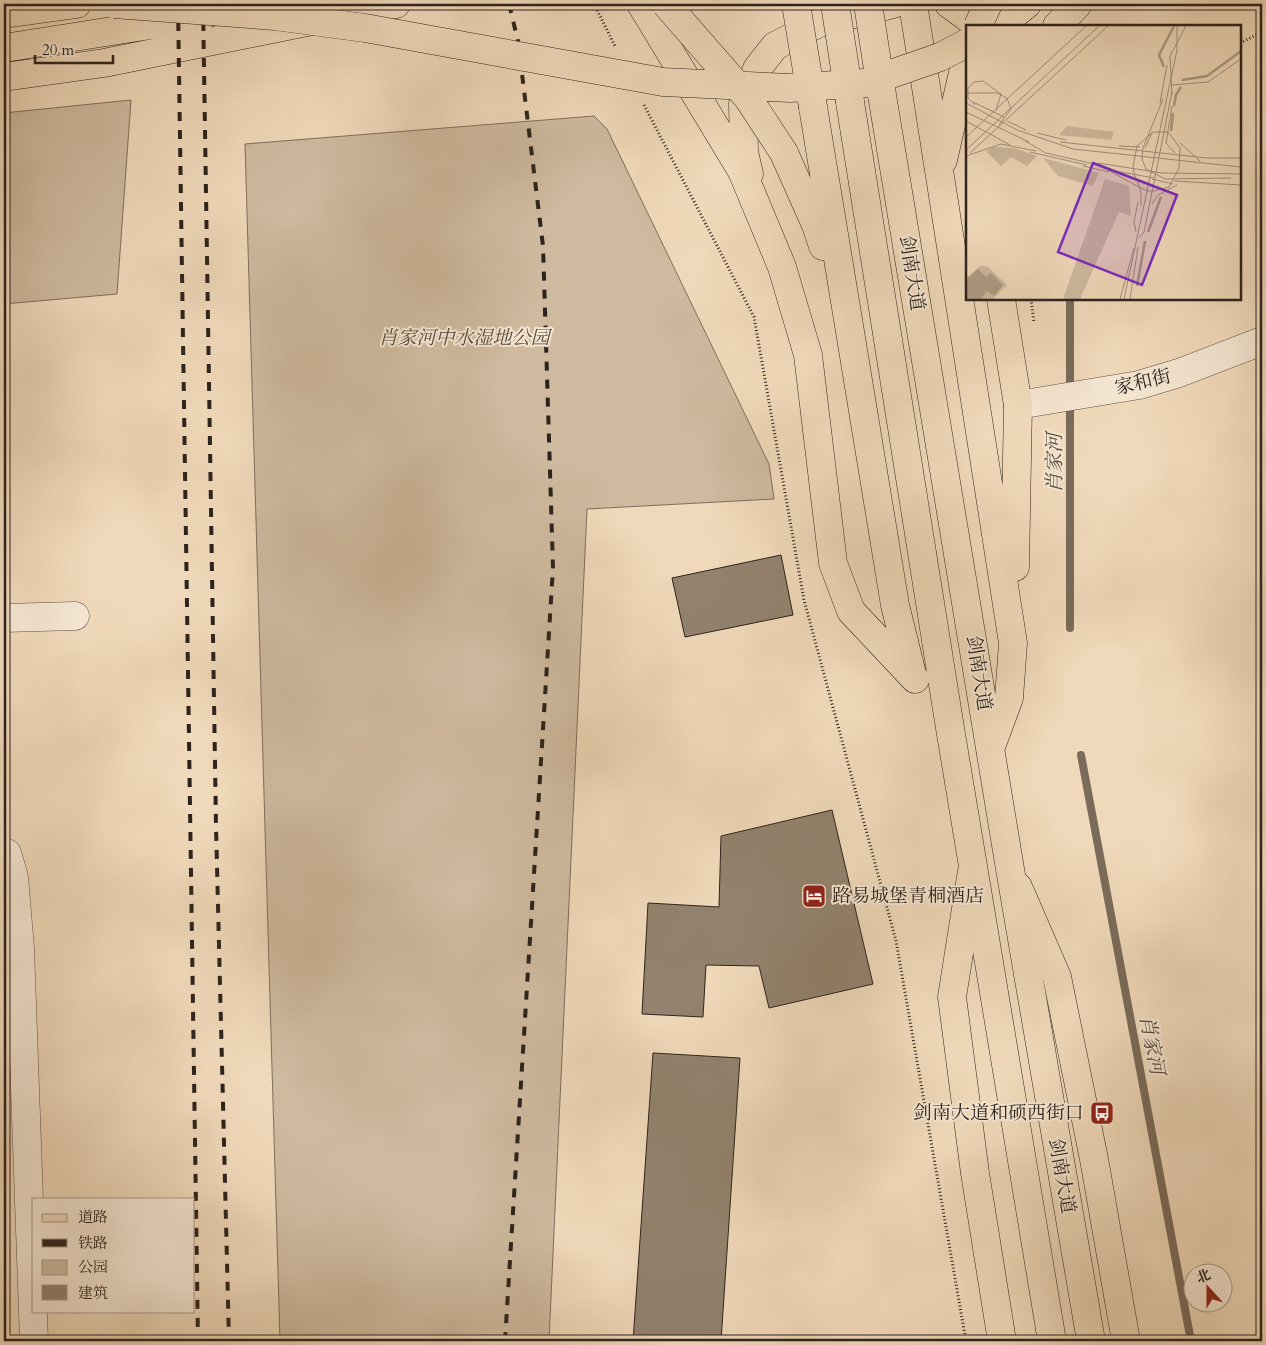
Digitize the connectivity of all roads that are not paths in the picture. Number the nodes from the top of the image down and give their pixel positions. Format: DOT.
graph roads {
  1 [pos="77,4"];
  2 [pos="114,4"];
  3 [pos="258,4"];
  4 [pos="396,4"];
  5 [pos="641,4"];
  6 [pos="666,4"];
  7 [pos="796,4"];
  8 [pos="835,4"];
  9 [pos="868,4"];
  10 [pos="893,4"];
  11 [pos="914,4"];
  12 [pos="949,4"];
  13 [pos="988,4"];
  14 [pos="1027,4"];
  15 [pos="1078,4"];
  16 [pos="4,14"];
  17 [pos="978,25"];
  18 [pos="979,25"];
  19 [pos="1001,25"];
  20 [pos="1057,25"];
  21 [pos="966,44"];
  22 [pos="4,48"];
  23 [pos="966,59"];
  24 [pos="4,77"];
  25 [pos="940,176"];
  26 [pos="757,208"];
  27 [pos="1001,300"];
  28 [pos="846,316"];
  29 [pos="1262,341"];
  30 [pos="1018,405"];
  31 [pos="75,616"];
  32 [pos="4,618"];
  33 [pos="1014,643"];
  34 [pos="916,680"];
  35 [pos="950,728"];
  36 [pos="991,746"];
  37 [pos="5,853"];
  38 [pos="973,865"];
  39 [pos="1010,869"];
  40 [pos="32,1285"];
  41 [pos="33,1312"];
  42 [pos="34,1341"];
  43 [pos="1002,1341"];
  44 [pos="1052,1341"];
  45 [pos="1091,1341"];
  46 [pos="1126,1341"];
  1 -- 16 [label="main road"];
  2 -- 21 [label="main road, bridge"];
  3 -- 22 [label="main road"];
  4 -- 24 [label="main road"];
  5 -- 26 [label="main road"];
  6 -- 28 [label="main road, bridge"];
  7 -- 28 [label="main road, bridge"];
  8 -- 35 [label="main road, 剑南大道, bridge"];
  9 -- 36 [label="main road, 剑南大道, bridge"];
  10 -- 26 [label="main road"];
  11 -- 25 [label="main road"];
  12 -- 17 [label="main road"];
  13 -- 18 [label="main road, bridge"];
  14 -- 19 [label="main road"];
  15 -- 20 [label="main road"];
  23 -- 25 [label="main road"];
  25 -- 33 [label="main road"];
  26 -- 34 [label="main road"];
  27 -- 30 [label="main road"];
  28 -- 34 [label="main road"];
  29 -- 30 [label="street, 家和街"];
  30 -- 33 [label="main road"];
  31 -- 32 [label="street"];
  33 -- 36 [label="main road"];
  34 -- 35 [label="main road"];
  35 -- 38 [label="main road, 剑南大道"];
  36 -- 39 [label="main road, 剑南大道"];
  37 -- 40 [label="street"];
  38 -- 43 [label="main road"];
  38 -- 44 [label="main road, 剑南大道"];
  39 -- 45 [label="main road, 剑南大道"];
  39 -- 46 [label="main road"];
  41 -- 42 [label="street"];
}
